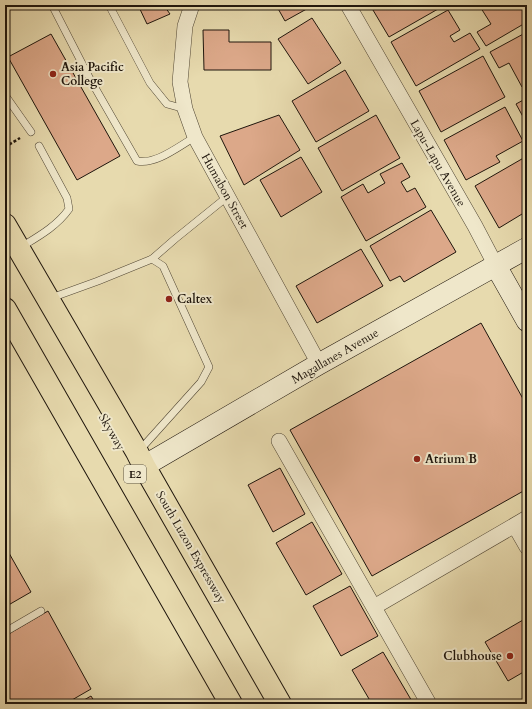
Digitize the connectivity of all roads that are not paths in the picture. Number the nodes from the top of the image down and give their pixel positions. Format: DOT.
graph roads {
  1 [pos="8,5"];
  2 [pos="52,5"];
  3 [pos="109,5"];
  4 [pos="192,5"];
  5 [pos="348,5"];
  6 [pos="5,7"];
  7 [pos="5,95"];
  8 [pos="185,109"];
  9 [pos="31,132"];
  10 [pos="195,137"];
  11 [pos="39,146"];
  12 [pos="227,196"];
  13 [pos="5,225"];
  14 [pos="12,246"];
  15 [pos="527,248"];
  16 [pos="152,259"];
  17 [pos="496,266"];
  18 [pos="48,299"];
  19 [pos="5,309"];
  20 [pos="5,318"];
  21 [pos="527,321"];
  22 [pos="319,364"];
  23 [pos="279,441"];
  24 [pos="141,459"];
  25 [pos="521,522"];
  26 [pos="527,547"];
  27 [pos="374,607"];
  28 [pos="41,611"];
  29 [pos="5,632"];
  30 [pos="228,704"];
  31 [pos="231,704"];
  32 [pos="266,704"];
  33 [pos="280,704"];
  34 [pos="429,704"];
  1 -- 6 [label="lane"];
  2 -- 10 [label="lane"];
  3 -- 8 [label="lane"];
  4 -- 8 [label="street, Humabon Street"];
  5 -- 17 [label="street, Lapu-Lapu Avenue"];
  7 -- 9 [label="lane"];
  8 -- 10 [label="street, Humabon Street"];
  10 -- 12 [label="street, Humabon Street"];
  11 -- 14 [label="lane"];
  12 -- 16 [label="lane"];
  12 -- 22 [label="street, Humabon Street"];
  13 -- 14 [label="highway, South Luzon Expressway / E2"];
  14 -- 18 [label="highway, South Luzon Expressway / E2"];
  14 -- 32 [label="highway, Skyway / E2"];
  15 -- 17 [label="street, Magallanes Avenue"];
  16 -- 18 [label="lane"];
  16 -- 24 [label="lane"];
  17 -- 21 [label="street, Lapu-Lapu Avenue"];
  17 -- 22 [label="street, Magallanes Avenue"];
  18 -- 24 [label="highway, South Luzon Expressway / E2"];
  19 -- 31 [label="highway, E2"];
  20 -- 30 [label="highway"];
  22 -- 24 [label="street, Magallanes Avenue"];
  23 -- 27 [label="street"];
  24 -- 33 [label="highway, South Luzon Expressway / E2"];
  25 -- 26 [label="street"];
  25 -- 27 [label="street"];
  27 -- 34 [label="street"];
  28 -- 29 [label="lane"];
}
